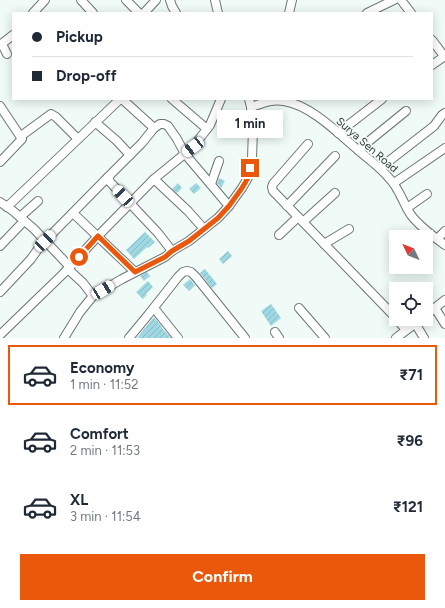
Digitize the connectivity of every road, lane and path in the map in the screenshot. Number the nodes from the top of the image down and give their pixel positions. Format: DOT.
graph roads {
  1 [pos="45,0"];
  2 [pos="81,0"];
  3 [pos="126,0"];
  4 [pos="156,0"];
  5 [pos="170,0"];
  6 [pos="215,0"];
  7 [pos="292,0"];
  8 [pos="394,0"];
  9 [pos="401,0"];
  10 [pos="34,12"];
  11 [pos="92,12"];
  12 [pos="138,12"];
  13 [pos="145,12"];
  14 [pos="175,12"];
  15 [pos="218,12"];
  16 [pos="289,12"];
  17 [pos="369,12"];
  18 [pos="410,12"];
  19 [pos="12,35"];
  20 [pos="433,41"];
  21 [pos="1,44"];
  22 [pos="7,54"];
  23 [pos="445,56"];
  24 [pos="433,64"];
  25 [pos="118,100"];
  26 [pos="124,100"];
  27 [pos="173,100"];
  28 [pos="221,100"];
  29 [pos="379,100"];
  30 [pos="250,103"];
  31 [pos="0,106"];
  32 [pos="406,111"];
  33 [pos="445,113"];
  34 [pos="96,122"];
  35 [pos="154,128"];
  36 [pos="207,129"];
  37 [pos="338,133"];
  38 [pos="21,136"];
  39 [pos="78,139"];
  40 [pos="308,144"];
  41 [pos="445,148"];
  42 [pos="358,150"];
  43 [pos="185,154"];
  44 [pos="130,155"];
  45 [pos="335,156"];
  46 [pos="0,162"];
  47 [pos="219,162"];
  48 [pos="380,168"];
  49 [pos="108,177"];
  50 [pos="154,179"];
  51 [pos="394,183"];
  52 [pos="211,184"];
  53 [pos="335,193"];
  54 [pos="427,194"];
  55 [pos="38,201"];
  56 [pos="130,204"];
  57 [pos="2,205"];
  58 [pos="229,206"];
  59 [pos="287,206"];
  60 [pos="407,208"];
  61 [pos="73,213"];
  62 [pos="22,219"];
  63 [pos="301,220"];
  64 [pos="204,229"];
  65 [pos="349,229"];
  66 [pos="445,231"];
  67 [pos="98,236"];
  68 [pos="279,236"];
  69 [pos="437,239"];
  70 [pos="45,241"];
  71 [pos="324,244"];
  72 [pos="0,246"];
  73 [pos="445,246"];
  74 [pos="172,251"];
  75 [pos="69,268"];
  76 [pos="135,272"];
  77 [pos="0,292"];
  78 [pos="93,296"];
  79 [pos="445,300"];
  80 [pos="154,308"];
  81 [pos="299,308"];
  82 [pos="435,308"];
  83 [pos="389,310"];
  84 [pos="445,324"];
  85 [pos="403,326"];
  86 [pos="411,326"];
  87 [pos="420,326"];
  88 [pos="406,330"];
  89 [pos="0,335"];
  90 [pos="3,338"];
  91 [pos="64,338"];
  92 [pos="129,338"];
  93 [pos="178,338"];
  94 [pos="245,338"];
  95 [pos="324,338"];
  96 [pos="396,338"];
  97 [pos="424,338"];
  1 -- 10 [label="street"];
  2 -- 11 [label="street"];
  3 -- 12 [label="street"];
  4 -- 13 [label="street"];
  5 -- 14 [label="street"];
  6 -- 15 [label="street"];
  7 -- 16 [label="street"];
  8 -- 17 [label="street"];
  9 -- 18 [label="street"];
  19 -- 21 [label="street"];
  20 -- 23 [label="street"];
  21 -- 22 [label="street"];
  23 -- 24 [label="street"];
  25 -- 34 [label="street"];
  26 -- 35 [label="street"];
  27 -- 36 [label="street"];
  28 -- 36 [label="street"];
  29 -- 37 [label="street"];
  30 -- 37 [label="street, Surya Sen Road"];
  30 -- 58 [label="street"];
  31 -- 38 [label="street"];
  32 -- 42 [label="street"];
  33 -- 48 [label="street"];
  34 -- 39 [label="street"];
  34 -- 44 [label="street"];
  35 -- 43 [label="street"];
  35 -- 44 [label="street"];
  36 -- 43 [label="street"];
  37 -- 42 [label="street, Surya Sen Road"];
  38 -- 39 [label="street"];
  38 -- 46 [label="street"];
  39 -- 57 [label="street"];
  40 -- 59 [label="street"];
  41 -- 51 [label="street"];
  42 -- 48 [label="street, Surya Sen Road"];
  43 -- 50 [label="street"];
  43 -- 52 [label="street"];
  44 -- 49 [label="street"];
  45 -- 59 [label="street"];
  47 -- 52 [label="street"];
  48 -- 51 [label="street, Surya Sen Road"];
  49 -- 56 [label="street"];
  49 -- 61 [label="street"];
  50 -- 56 [label="street"];
  50 -- 64 [label="street"];
  51 -- 60 [label="street, Surya Sen Road"];
  52 -- 58 [label="street"];
  53 -- 63 [label="street"];
  54 -- 60 [label="street"];
  55 -- 62 [label="street"];
  56 -- 67 [label="street"];
  56 -- 74 [label="street"];
  57 -- 62 [label="street"];
  58 -- 64 [label="street"];
  59 -- 63 [label="street"];
  60 -- 69 [label="street, Surya Sen Road"];
  61 -- 67 [label="street"];
  61 -- 70 [label="street"];
  62 -- 70 [label="street"];
  62 -- 72 [label="street"];
  63 -- 68 [label="street"];
  63 -- 71 [label="street"];
  64 -- 74 [label="street"];
  65 -- 71 [label="street"];
  66 -- 69 [label="street"];
  67 -- 75 [label="street"];
  67 -- 76 [label="street"];
  69 -- 73 [label="street, Surya Sen Road"];
  70 -- 75 [label="street"];
  70 -- 77 [label="street"];
  71 -- 83 [label="street"];
  74 -- 76 [label="street"];
  75 -- 78 [label="street"];
  75 -- 89 [label="street"];
  76 -- 78 [label="street"];
  78 -- 91 [label="street"];
  79 -- 82 [label="street"];
  80 -- 92 [label="street"];
  80 -- 93 [label="street"];
  80 -- 94 [label="street"];
  81 -- 95 [label="street"];
  82 -- 84 [label="street"];
  85 -- 88 [label="street"];
  86 -- 88 [label="street"];
  87 -- 97 [label="street"];
  88 -- 96 [label="street"];
  89 -- 90 [label="street"];
}
